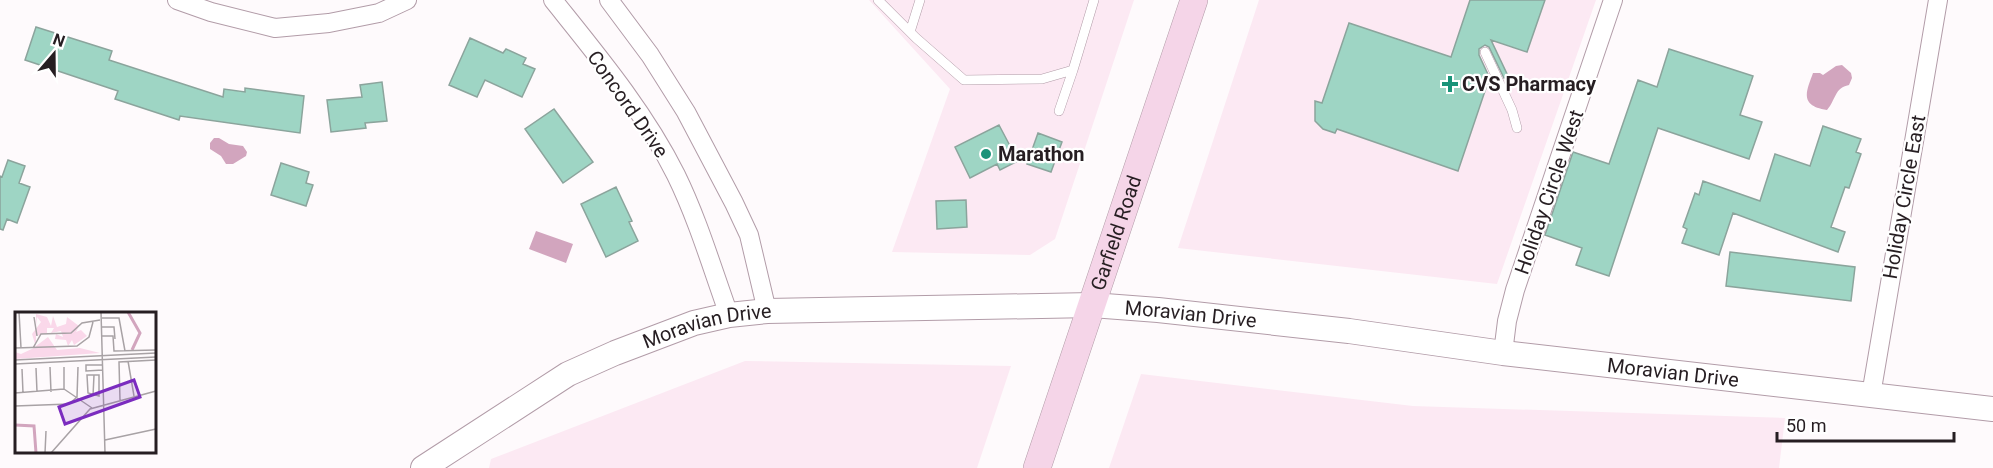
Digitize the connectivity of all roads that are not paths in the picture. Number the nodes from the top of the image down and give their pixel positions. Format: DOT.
graph roads {
  1 [pos="177,0"];
  2 [pos="407,0"];
  3 [pos="553,0"];
  4 [pos="609,0"];
  5 [pos="878,0"];
  6 [pos="920,0"];
  7 [pos="1094,0"];
  8 [pos="1194,0"];
  9 [pos="1614,0"];
  10 [pos="1938,0"];
  11 [pos="910,32"];
  12 [pos="1485,52"];
  13 [pos="1072,70"];
  14 [pos="1059,111"];
  15 [pos="1516,128"];
  16 [pos="1092,305"];
  17 [pos="767,310"];
  18 [pos="729,315"];
  19 [pos="1503,353"];
  20 [pos="1871,395"];
  21 [pos="1993,409"];
  22 [pos="423,468"];
  23 [pos="1037,468"];
  1 -- 2 [label="street"];
  3 -- 18 [label="street, Concord Drive"];
  4 -- 17 [label="street, Concord Drive"];
  5 -- 11 [label="lane"];
  6 -- 11 [label="lane"];
  7 -- 13 [label="lane"];
  8 -- 16 [label="main road, Garfield Road"];
  9 -- 19 [label="street, Holiday Circle West"];
  10 -- 20 [label="street, Holiday Circle East"];
  11 -- 13 [label="lane"];
  12 -- 15 [label="lane"];
  13 -- 14 [label="lane"];
  16 -- 17 [label="street, Moravian Drive"];
  16 -- 19 [label="street, Moravian Drive"];
  16 -- 23 [label="main road, Garfield Road"];
  17 -- 18 [label="street, Moravian Drive"];
  18 -- 22 [label="street, Moravian Drive"];
  19 -- 20 [label="street, Moravian Drive"];
  20 -- 21 [label="street, Moravian Drive"];
}
